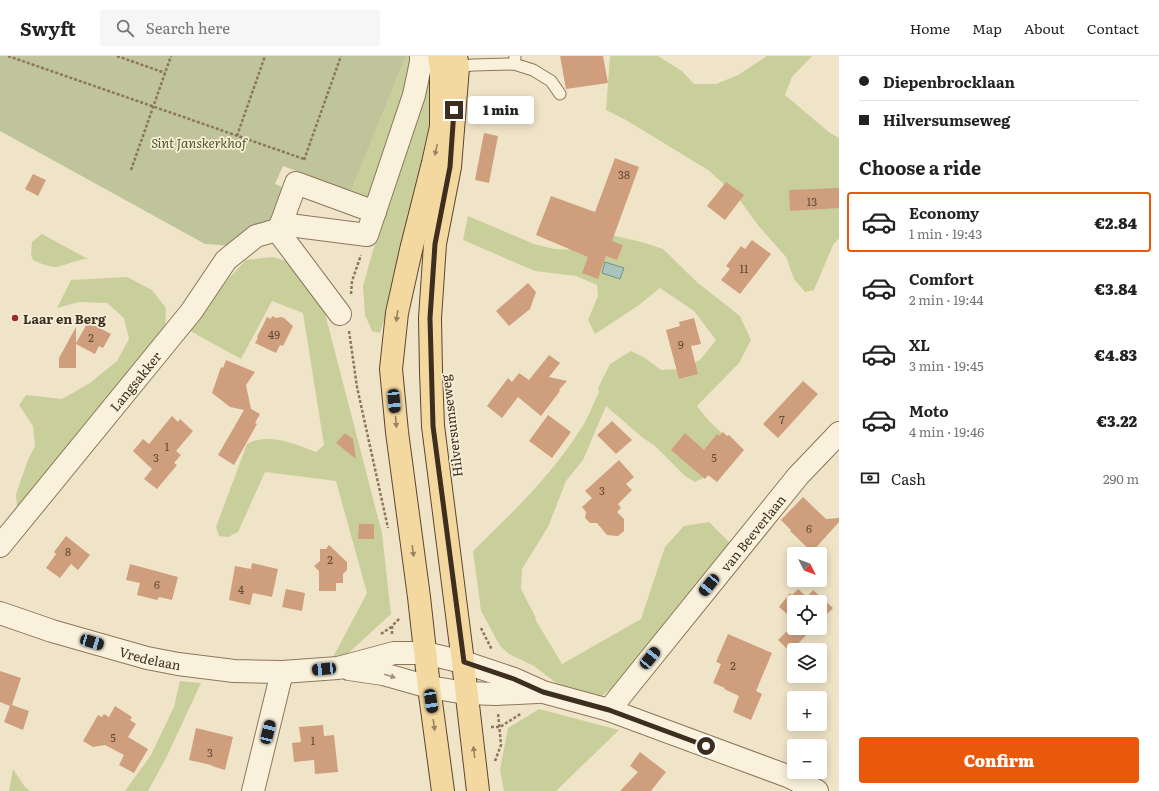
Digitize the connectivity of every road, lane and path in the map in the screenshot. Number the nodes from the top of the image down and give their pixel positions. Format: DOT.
graph roads {
  1 [pos="8,56"];
  2 [pos="117,56"];
  3 [pos="171,56"];
  4 [pos="266,56"];
  5 [pos="341,56"];
  6 [pos="421,56"];
  7 [pos="514,60"];
  8 [pos="448,62"];
  9 [pos="165,73"];
  10 [pos="560,94"];
  11 [pos="153,107"];
  12 [pos="238,136"];
  13 [pos="304,159"];
  14 [pos="302,166"];
  15 [pos="131,170"];
  16 [pos="375,212"];
  17 [pos="279,227"];
  18 [pos="367,235"];
  19 [pos="350,295"];
  20 [pos="344,319"];
  21 [pos="839,433"];
  22 [pos="389,536"];
  23 [pos="0,546"];
  24 [pos="400,611"];
  25 [pos="0,613"];
  26 [pos="401,618"];
  27 [pos="479,626"];
  28 [pos="425,653"];
  29 [pos="464,662"];
  30 [pos="493,662"];
  31 [pos="338,668"];
  32 [pos="282,672"];
  33 [pos="429,687"];
  34 [pos="543,692"];
  35 [pos="466,693"];
  36 [pos="496,694"];
  37 [pos="609,710"];
  38 [pos="495,767"];
  39 [pos="253,791"];
  40 [pos="443,791"];
  41 [pos="478,791"];
  42 [pos="817,791"];
  1 -- 11 [label="path"];
  2 -- 9 [label="path"];
  3 -- 9 [label="path"];
  4 -- 12 [label="path"];
  5 -- 13 [label="path"];
  6 -- 16 [label="street"];
  7 -- 8 [label="lane"];
  7 -- 10 [label="lane"];
  8 -- 28 [label="main road, one-way"];
  8 -- 29 [label="main road, Hilversumseweg"];
  9 -- 11 [label="path"];
  11 -- 12 [label="path"];
  11 -- 15 [label="path"];
  12 -- 13 [label="path"];
  13 -- 14 [label="path"];
  16 -- 17 [label="street"];
  16 -- 18 [label="street"];
  17 -- 18 [label="street, Langsakker"];
  17 -- 20 [label="street"];
  17 -- 23 [label="street, Langsakker"];
  18 -- 19 [label="path"];
  20 -- 22 [label="path"];
  21 -- 37 [label="street, van Beeverlaan"];
  24 -- 26 [label="path"];
  25 -- 32 [label="street, Vredelaan"];
  27 -- 30 [label="path"];
  28 -- 29 [label="street, Vredelaan"];
  28 -- 31 [label="street, Vredelaan"];
  28 -- 33 [label="main road"];
  29 -- 30 [label="street, Vredelaan"];
  29 -- 35 [label="main road, Hilversumseweg"];
  30 -- 34 [label="street, Vredelaan"];
  31 -- 32 [label="street, Vredelaan"];
  31 -- 33 [label="street, Vredelaan, one-way"];
  32 -- 39 [label="street"];
  33 -- 35 [label="street, Vredelaan"];
  33 -- 40 [label="main road, one-way"];
  34 -- 36 [label="street, Vredelaan"];
  34 -- 37 [label="street"];
  35 -- 36 [label="street, Vredelaan"];
  41 -- 35 [label="main road, Hilversumseweg, one-way"];
  36 -- 38 [label="path"];
  37 -- 42 [label="street"];
}
